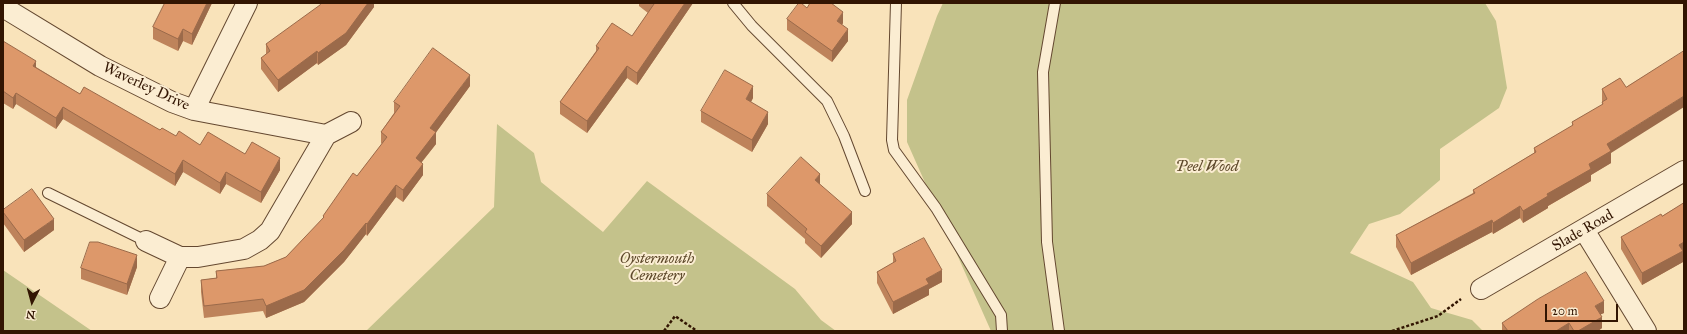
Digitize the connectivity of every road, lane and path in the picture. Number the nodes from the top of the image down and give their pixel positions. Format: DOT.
graph roads {
  1 [pos="248,3"];
  2 [pos="733,3"];
  3 [pos="896,3"];
  4 [pos="1055,3"];
  5 [pos="7,7"];
  6 [pos="194,110"];
  7 [pos="351,122"];
  8 [pos="326,135"];
  9 [pos="1684,170"];
  10 [pos="865,191"];
  11 [pos="48,193"];
  12 [pos="1584,230"];
  13 [pos="146,241"];
  14 [pos="180,256"];
  15 [pos="1481,289"];
  16 [pos="160,298"];
  17 [pos="1454,303"];
  18 [pos="664,331"];
  19 [pos="697,331"];
  20 [pos="1002,331"];
  21 [pos="1059,331"];
  22 [pos="1392,331"];
  23 [pos="1646,331"];
  1 -- 6 [label="street"];
  2 -- 10 [label="lane"];
  3 -- 20 [label="lane"];
  4 -- 21 [label="lane"];
  5 -- 6 [label="street, Waverley Drive"];
  6 -- 8 [label="street, Waverley Drive"];
  7 -- 8 [label="street"];
  8 -- 14 [label="street"];
  9 -- 12 [label="street, Slade Road"];
  11 -- 13 [label="lane"];
  12 -- 15 [label="street, Slade Road"];
  12 -- 23 [label="street"];
  13 -- 14 [label="street"];
  14 -- 16 [label="street"];
  17 -- 22 [label="path"];
  18 -- 19 [label="path"];
}
